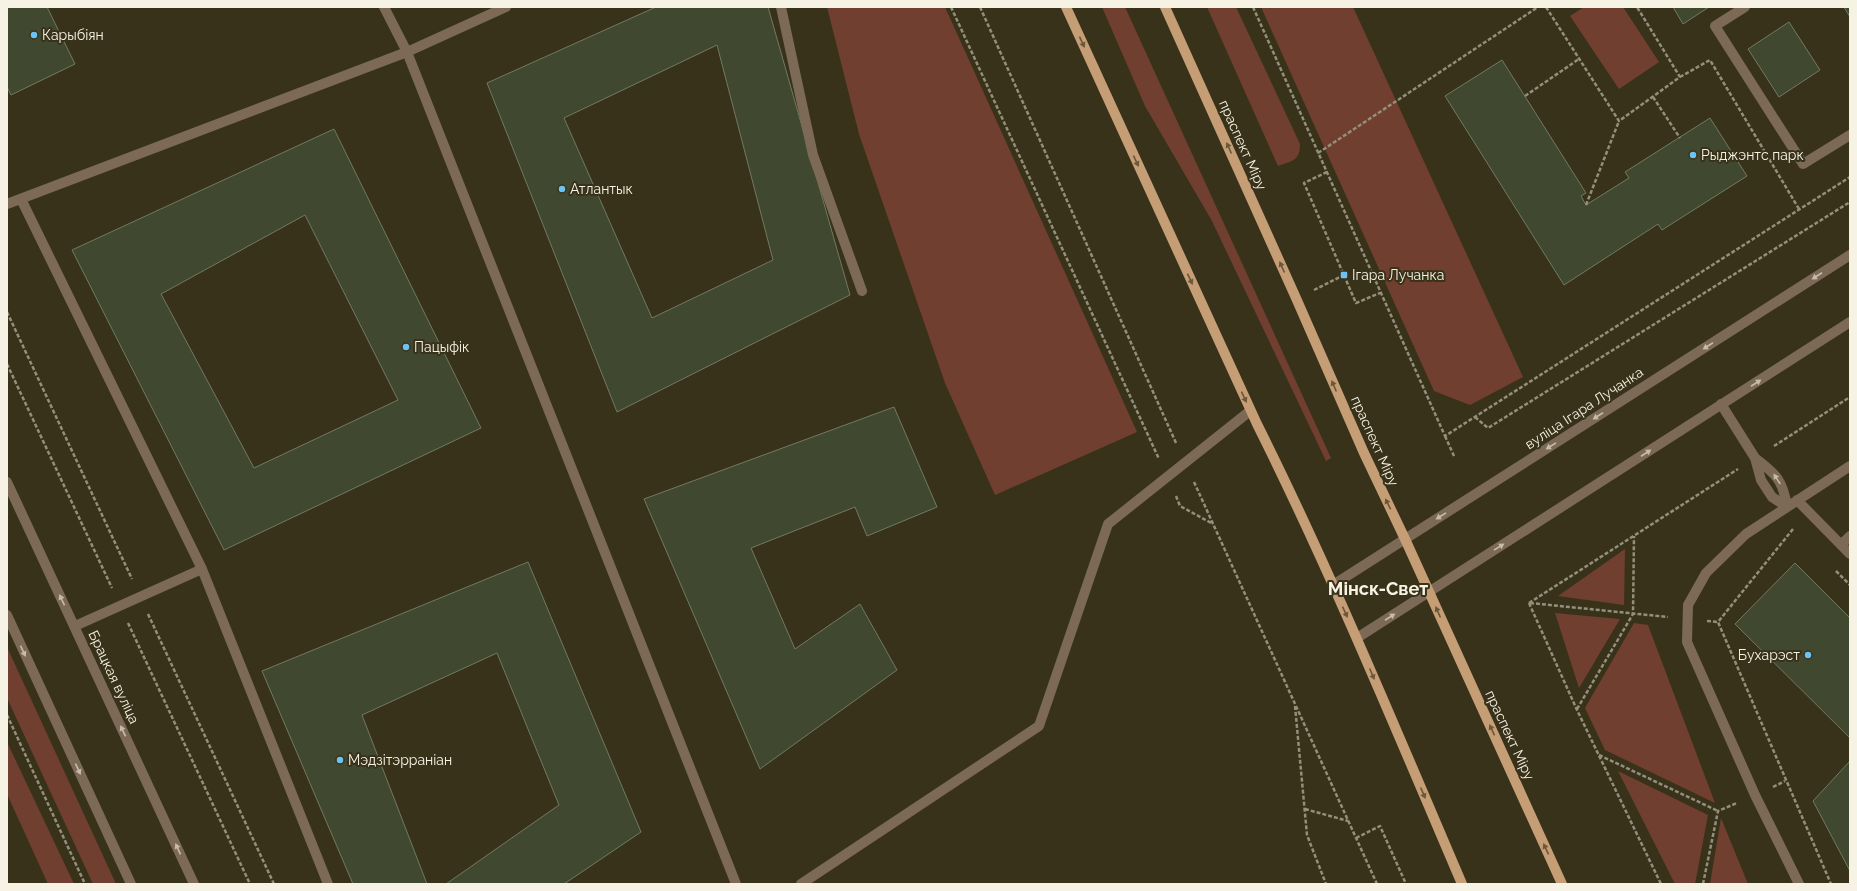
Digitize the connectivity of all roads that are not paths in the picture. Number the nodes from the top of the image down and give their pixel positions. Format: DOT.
graph roads {
  1 [pos="384,7"];
  2 [pos="506,7"];
  3 [pos="781,7"];
  4 [pos="1066,7"];
  5 [pos="1165,7"];
  6 [pos="1745,7"];
  7 [pos="407,52"];
  8 [pos="1850,135"];
  9 [pos="21,199"];
  10 [pos="7,204"];
  11 [pos="1850,255"];
  12 [pos="862,291"];
  13 [pos="1850,322"];
  14 [pos="1721,404"];
  15 [pos="1250,411"];
  16 [pos="1756,458"];
  17 [pos="1850,466"];
  18 [pos="7,482"];
  19 [pos="1797,500"];
  20 [pos="1787,507"];
  21 [pos="1850,536"];
  22 [pos="1405,539"];
  23 [pos="1841,545"];
  24 [pos="1850,554"];
  25 [pos="202,569"];
  26 [pos="1333,585"];
  27 [pos="1429,592"];
  28 [pos="7,615"];
  29 [pos="74,626"];
  30 [pos="1357,638"];
  31 [pos="131,884"];
  32 [pos="194,884"];
  33 [pos="328,884"];
  34 [pos="736,884"];
  35 [pos="801,884"];
  36 [pos="1462,884"];
  37 [pos="1562,884"];
  38 [pos="1799,884"];
  1 -- 7 [label="street"];
  2 -- 7 [label="street"];
  3 -- 12 [label="street"];
  4 -- 15 [label="main road, one-way"];
  22 -- 5 [label="main road, праспект Міру, one-way"];
  6 -- 8 [label="street"];
  7 -- 9 [label="street"];
  7 -- 34 [label="street"];
  9 -- 10 [label="street"];
  9 -- 25 [label="street"];
  11 -- 22 [label="street, вуліца Ігара Лучанка, one-way"];
  14 -- 13 [label="street, one-way"];
  14 -- 16 [label="street"];
  27 -- 14 [label="street, one-way"];
  15 -- 26 [label="main road"];
  15 -- 35 [label="street"];
  20 -- 16 [label="street, one-way"];
  16 -- 20 [label="street"];
  17 -- 19 [label="street"];
  29 -- 18 [label="street, Брацкая вуліца, one-way"];
  19 -- 20 [label="street"];
  19 -- 23 [label="street"];
  20 -- 38 [label="street"];
  21 -- 23 [label="street"];
  22 -- 26 [label="street, вуліца Ігара Лучанка"];
  22 -- 27 [label="main road, праспект Міру"];
  23 -- 24 [label="street"];
  25 -- 29 [label="street"];
  25 -- 33 [label="street"];
  26 -- 30 [label="main road, one-way"];
  30 -- 27 [label="street, one-way"];
  37 -- 27 [label="main road, праспект Міру, one-way"];
  28 -- 31 [label="street, one-way"];
  32 -- 29 [label="street, Брацкая вуліца, one-way"];
  30 -- 36 [label="main road, one-way"];
}
